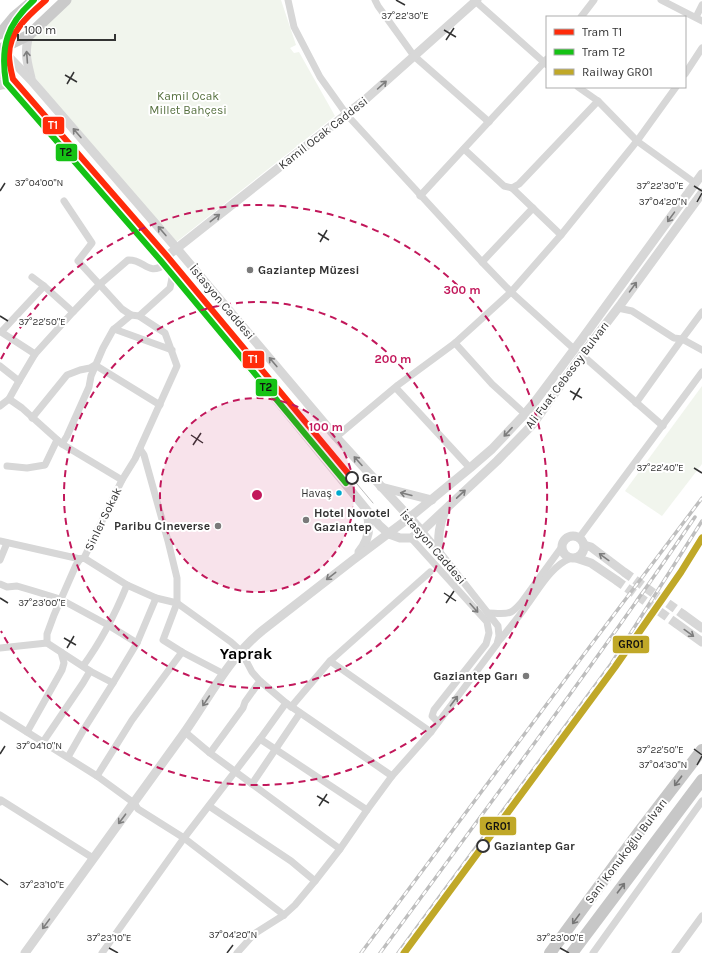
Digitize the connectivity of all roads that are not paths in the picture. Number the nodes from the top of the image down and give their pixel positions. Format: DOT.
graph roads {
  1 [pos="34,0"];
  2 [pos="66,0"];
  3 [pos="288,0"];
  4 [pos="375,0"];
  5 [pos="476,0"];
  6 [pos="594,0"];
  7 [pos="661,0"];
  8 [pos="702,5"];
  9 [pos="582,16"];
  10 [pos="14,17"];
  11 [pos="699,19"];
  12 [pos="0,22"];
  13 [pos="0,34"];
  14 [pos="29,35"];
  15 [pos="0,48"];
  16 [pos="702,48"];
  17 [pos="414,56"];
  18 [pos="546,62"];
  19 [pos="0,72"];
  20 [pos="686,72"];
  21 [pos="31,80"];
  22 [pos="0,85"];
  23 [pos="12,85"];
  24 [pos="579,88"];
  25 [pos="675,88"];
  26 [pos="598,101"];
  27 [pos="347,114"];
  28 [pos="489,122"];
  29 [pos="637,140"];
  30 [pos="464,149"];
  31 [pos="702,174"];
  32 [pos="695,183"];
  33 [pos="512,188"];
  34 [pos="702,193"];
  35 [pos="420,196"];
  36 [pos="64,201"];
  37 [pos="533,208"];
  38 [pos="561,235"];
  39 [pos="176,248"];
  40 [pos="164,262"];
  41 [pos="482,262"];
  42 [pos="173,273"];
  43 [pos="32,277"];
  44 [pos="100,285"];
  45 [pos="44,286"];
  46 [pos="511,292"];
  47 [pos="618,308"];
  48 [pos="73,312"];
  49 [pos="702,312"];
  50 [pos="131,315"];
  51 [pos="139,316"];
  52 [pos="114,329"];
  53 [pos="682,339"];
  54 [pos="455,343"];
  55 [pos="172,350"];
  56 [pos="574,350"];
  57 [pos="702,350"];
  58 [pos="35,354"];
  59 [pos="582,355"];
  60 [pos="95,365"];
  61 [pos="0,366"];
  62 [pos="702,372"];
  63 [pos="18,381"];
  64 [pos="396,388"];
  65 [pos="9,399"];
  66 [pos="636,403"];
  67 [pos="160,404"];
  68 [pos="0,406"];
  69 [pos="525,414"];
  70 [pos="32,418"];
  71 [pos="663,426"];
  72 [pos="336,437"];
  73 [pos="59,442"];
  74 [pos="140,450"];
  75 [pos="7,466"];
  76 [pos="470,468"];
  77 [pos="122,480"];
  78 [pos="381,487"];
  79 [pos="432,500"];
  80 [pos="365,507"];
  81 [pos="447,508"];
  82 [pos="409,518"];
  83 [pos="422,531"];
  84 [pos="389,534"];
  85 [pos="411,538"];
  86 [pos="581,541"];
  87 [pos="3,542"];
  88 [pos="561,548"];
  89 [pos="439,551"];
  90 [pos="573,558"];
  91 [pos="82,559"];
  92 [pos="0,560"];
  93 [pos="353,560"];
  94 [pos="430,572"];
  95 [pos="624,572"];
  96 [pos="616,580"];
  97 [pos="0,584"];
  98 [pos="127,585"];
  99 [pos="156,598"];
  100 [pos="60,599"];
  101 [pos="177,603"];
  102 [pos="488,613"];
  103 [pos="684,615"];
  104 [pos="677,624"];
  105 [pos="108,625"];
  106 [pos="702,628"];
  107 [pos="702,642"];
  108 [pos="47,643"];
  109 [pos="137,643"];
  110 [pos="497,644"];
  111 [pos="0,648"];
  112 [pos="241,651"];
  113 [pos="61,652"];
  114 [pos="182,652"];
  115 [pos="330,661"];
  116 [pos="83,666"];
  117 [pos="90,671"];
  118 [pos="224,674"];
  119 [pos="260,681"];
  120 [pos="113,683"];
  121 [pos="289,705"];
  122 [pos="300,713"];
  123 [pos="0,716"];
  124 [pos="438,722"];
  125 [pos="27,732"];
  126 [pos="185,732"];
  127 [pos="431,732"];
  128 [pos="260,740"];
  129 [pos="43,742"];
  130 [pos="276,749"];
  131 [pos="702,750"];
  132 [pos="210,753"];
  133 [pos="68,757"];
  134 [pos="236,771"];
  135 [pos="97,776"];
  136 [pos="392,776"];
  137 [pos="702,780"];
  138 [pos="252,784"];
  139 [pos="702,801"];
  140 [pos="0,802"];
  141 [pos="134,803"];
  142 [pos="210,806"];
  143 [pos="366,810"];
  144 [pos="184,838"];
  145 [pos="340,849"];
  146 [pos="93,858"];
  147 [pos="315,881"];
  148 [pos="284,915"];
  149 [pos="702,916"];
  150 [pos="25,953"];
  151 [pos="102,953"];
  152 [pos="237,953"];
  153 [pos="550,953"];
  154 [pos="572,953"];
  155 [pos="593,953"];
  156 [pos="675,953"];
  1 -- 10 [label="main road"];
  2 -- 14 [label="main road"];
  3 -- 27 [label="street"];
  4 -- 17 [label="street"];
  5 -- 17 [label="street, Kamil Ocak Caddesi"];
  5 -- 18 [label="street"];
  6 -- 9 [label="street"];
  7 -- 11 [label="street"];
  8 -- 11 [label="street"];
  10 -- 12 [label="main road"];
  10 -- 13 [label="main road"];
  14 -- 15 [label="main road"];
  21 -- 14 [label="street, one-way"];
  15 -- 21 [label="street, İstasyon Caddesi"];
  16 -- 20 [label="street"];
  27 -- 17 [label="street, Kamil Ocak Caddesi, one-way"];
  17 -- 28 [label="street"];
  18 -- 28 [label="street"];
  19 -- 23 [label="street, İstasyon Caddesi"];
  39 -- 21 [label="street, İstasyon Caddesi, one-way"];
  22 -- 23 [label="main road"];
  23 -- 40 [label="street, İstasyon Caddesi"];
  24 -- 26 [label="street"];
  25 -- 29 [label="street"];
  26 -- 29 [label="street"];
  26 -- 33 [label="street"];
  27 -- 35 [label="street"];
  39 -- 27 [label="street, Kamil Ocak Caddesi, one-way"];
  28 -- 30 [label="street"];
  29 -- 32 [label="street"];
  29 -- 38 [label="street"];
  30 -- 33 [label="street"];
  30 -- 35 [label="street"];
  31 -- 32 [label="street"];
  32 -- 56 [label="street, one-way"];
  33 -- 37 [label="street"];
  47 -- 34 [label="street, Ali Fuat Cebesoy Bulvarı, one-way"];
  35 -- 41 [label="street"];
  36 -- 44 [label="street"];
  37 -- 38 [label="street"];
  37 -- 41 [label="street"];
  38 -- 46 [label="street"];
  39 -- 40 [label="street, Kamil Ocak Caddesi"];
  72 -- 39 [label="street, İstasyon Caddesi, one-way"];
  40 -- 42 [label="street, İstasyon Caddesi"];
  40 -- 44 [label="street"];
  41 -- 46 [label="street"];
  42 -- 51 [label="street"];
  42 -- 80 [label="street, İstasyon Caddesi"];
  43 -- 45 [label="street"];
  44 -- 48 [label="street"];
  44 -- 50 [label="street"];
  45 -- 48 [label="street"];
  45 -- 58 [label="street"];
  46 -- 54 [label="street"];
  46 -- 56 [label="street"];
  47 -- 53 [label="street"];
  47 -- 59 [label="street, Ali Fuat Cebesoy Bulvarı"];
  48 -- 58 [label="street"];
  49 -- 53 [label="street"];
  50 -- 51 [label="street"];
  50 -- 52 [label="street"];
  51 -- 55 [label="street, Sinler Sokak"];
  52 -- 55 [label="street"];
  52 -- 60 [label="street"];
  53 -- 57 [label="street"];
  53 -- 66 [label="street"];
  54 -- 64 [label="street"];
  54 -- 69 [label="street"];
  55 -- 67 [label="street, Sinler Sokak"];
  56 -- 69 [label="street"];
  58 -- 63 [label="street"];
  59 -- 66 [label="street"];
  81 -- 59 [label="street, Ali Fuat Cebesoy Bulvarı, one-way"];
  60 -- 67 [label="street"];
  60 -- 70 [label="street"];
  60 -- 73 [label="street"];
  61 -- 63 [label="street"];
  62 -- 71 [label="street"];
  63 -- 65 [label="street"];
  64 -- 72 [label="street"];
  64 -- 76 [label="street"];
  65 -- 68 [label="street"];
  65 -- 70 [label="street"];
  66 -- 71 [label="street"];
  67 -- 74 [label="street, Sinler Sokak"];
  69 -- 76 [label="street, one-way"];
  70 -- 73 [label="street"];
  71 -- 86 [label="street"];
  78 -- 72 [label="street, İstasyon Caddesi, one-way"];
  73 -- 75 [label="street"];
  73 -- 77 [label="street"];
  74 -- 77 [label="street, Sinler Sokak"];
  74 -- 101 [label="street"];
  76 -- 79 [label="street"];
  77 -- 91 [label="street, Sinler Sokak"];
  79 -- 78 [label="street, one-way"];
  78 -- 82 [label="street, İstasyon Caddesi"];
  79 -- 82 [label="street"];
  80 -- 84 [label="street, İstasyon Caddesi"];
  80 -- 93 [label="street"];
  81 -- 83 [label="street, Ali Fuat Cebesoy Bulvarı"];
  81 -- 89 [label="street"];
  82 -- 83 [label="street, İstasyon Caddesi"];
  82 -- 84 [label="street"];
  83 -- 85 [label="street, Ali Fuat Cebesoy Bulvarı"];
  83 -- 89 [label="street, İstasyon Caddesi"];
  84 -- 85 [label="street, İstasyon Caddesi"];
  84 -- 93 [label="street"];
  85 -- 124 [label="street, one-way"];
  86 -- 88 [label="street"];
  86 -- 90 [label="street"];
  95 -- 86 [label="street, one-way"];
  87 -- 91 [label="street"];
  87 -- 92 [label="street"];
  88 -- 90 [label="street"];
  88 -- 102 [label="street"];
  89 -- 102 [label="street, İstasyon Caddesi"];
  90 -- 96 [label="street"];
  90 -- 110 [label="street"];
  91 -- 98 [label="street"];
  91 -- 100 [label="street, Sinler Sokak"];
  93 -- 112 [label="street, one-way"];
  94 -- 115 [label="street"];
  97 -- 100 [label="street"];
  98 -- 99 [label="street"];
  98 -- 105 [label="street"];
  99 -- 101 [label="street"];
  99 -- 109 [label="street"];
  100 -- 105 [label="street"];
  100 -- 108 [label="street, Sinler Sokak"];
  101 -- 112 [label="street"];
  101 -- 114 [label="street"];
  102 -- 110 [label="street, İstasyon Caddesi"];
  103 -- 106 [label="street"];
  104 -- 107 [label="street, one-way"];
  105 -- 109 [label="street"];
  105 -- 116 [label="street"];
  108 -- 111 [label="street"];
  108 -- 113 [label="street"];
  109 -- 120 [label="street"];
  124 -- 110 [label="street, one-way"];
  112 -- 118 [label="street"];
  112 -- 119 [label="street"];
  113 -- 116 [label="street"];
  113 -- 125 [label="street"];
  114 -- 118 [label="street"];
  114 -- 135 [label="street"];
  115 -- 121 [label="street"];
  115 -- 127 [label="street"];
  116 -- 117 [label="street"];
  117 -- 120 [label="street"];
  117 -- 129 [label="street"];
  118 -- 126 [label="street, one-way"];
  119 -- 121 [label="street"];
  119 -- 132 [label="street"];
  120 -- 133 [label="street"];
  121 -- 122 [label="street"];
  121 -- 128 [label="street"];
  122 -- 130 [label="street"];
  122 -- 136 [label="street"];
  123 -- 125 [label="street"];
  124 -- 127 [label="street"];
  125 -- 129 [label="street"];
  126 -- 132 [label="street"];
  126 -- 141 [label="street"];
  127 -- 136 [label="street"];
  128 -- 130 [label="street"];
  128 -- 134 [label="street"];
  129 -- 133 [label="street"];
  130 -- 138 [label="street"];
  130 -- 143 [label="street"];
  131 -- 153 [label="highway, Sani Konukoğlu Bulvarı, one-way"];
  132 -- 134 [label="street"];
  133 -- 135 [label="street"];
  134 -- 138 [label="street"];
  134 -- 142 [label="street"];
  135 -- 141 [label="street"];
  136 -- 143 [label="street"];
  154 -- 137 [label="highway, Sani Konukoğlu Bulvarı, one-way"];
  138 -- 145 [label="street"];
  139 -- 155 [label="street"];
  140 -- 146 [label="street"];
  141 -- 144 [label="street"];
  141 -- 146 [label="street, one-way"];
  142 -- 144 [label="street"];
  142 -- 147 [label="street"];
  143 -- 145 [label="street"];
  144 -- 148 [label="street"];
  144 -- 151 [label="street"];
  145 -- 147 [label="street"];
  146 -- 150 [label="street, one-way"];
  147 -- 148 [label="street"];
  148 -- 152 [label="street"];
  149 -- 156 [label="street"];
}
